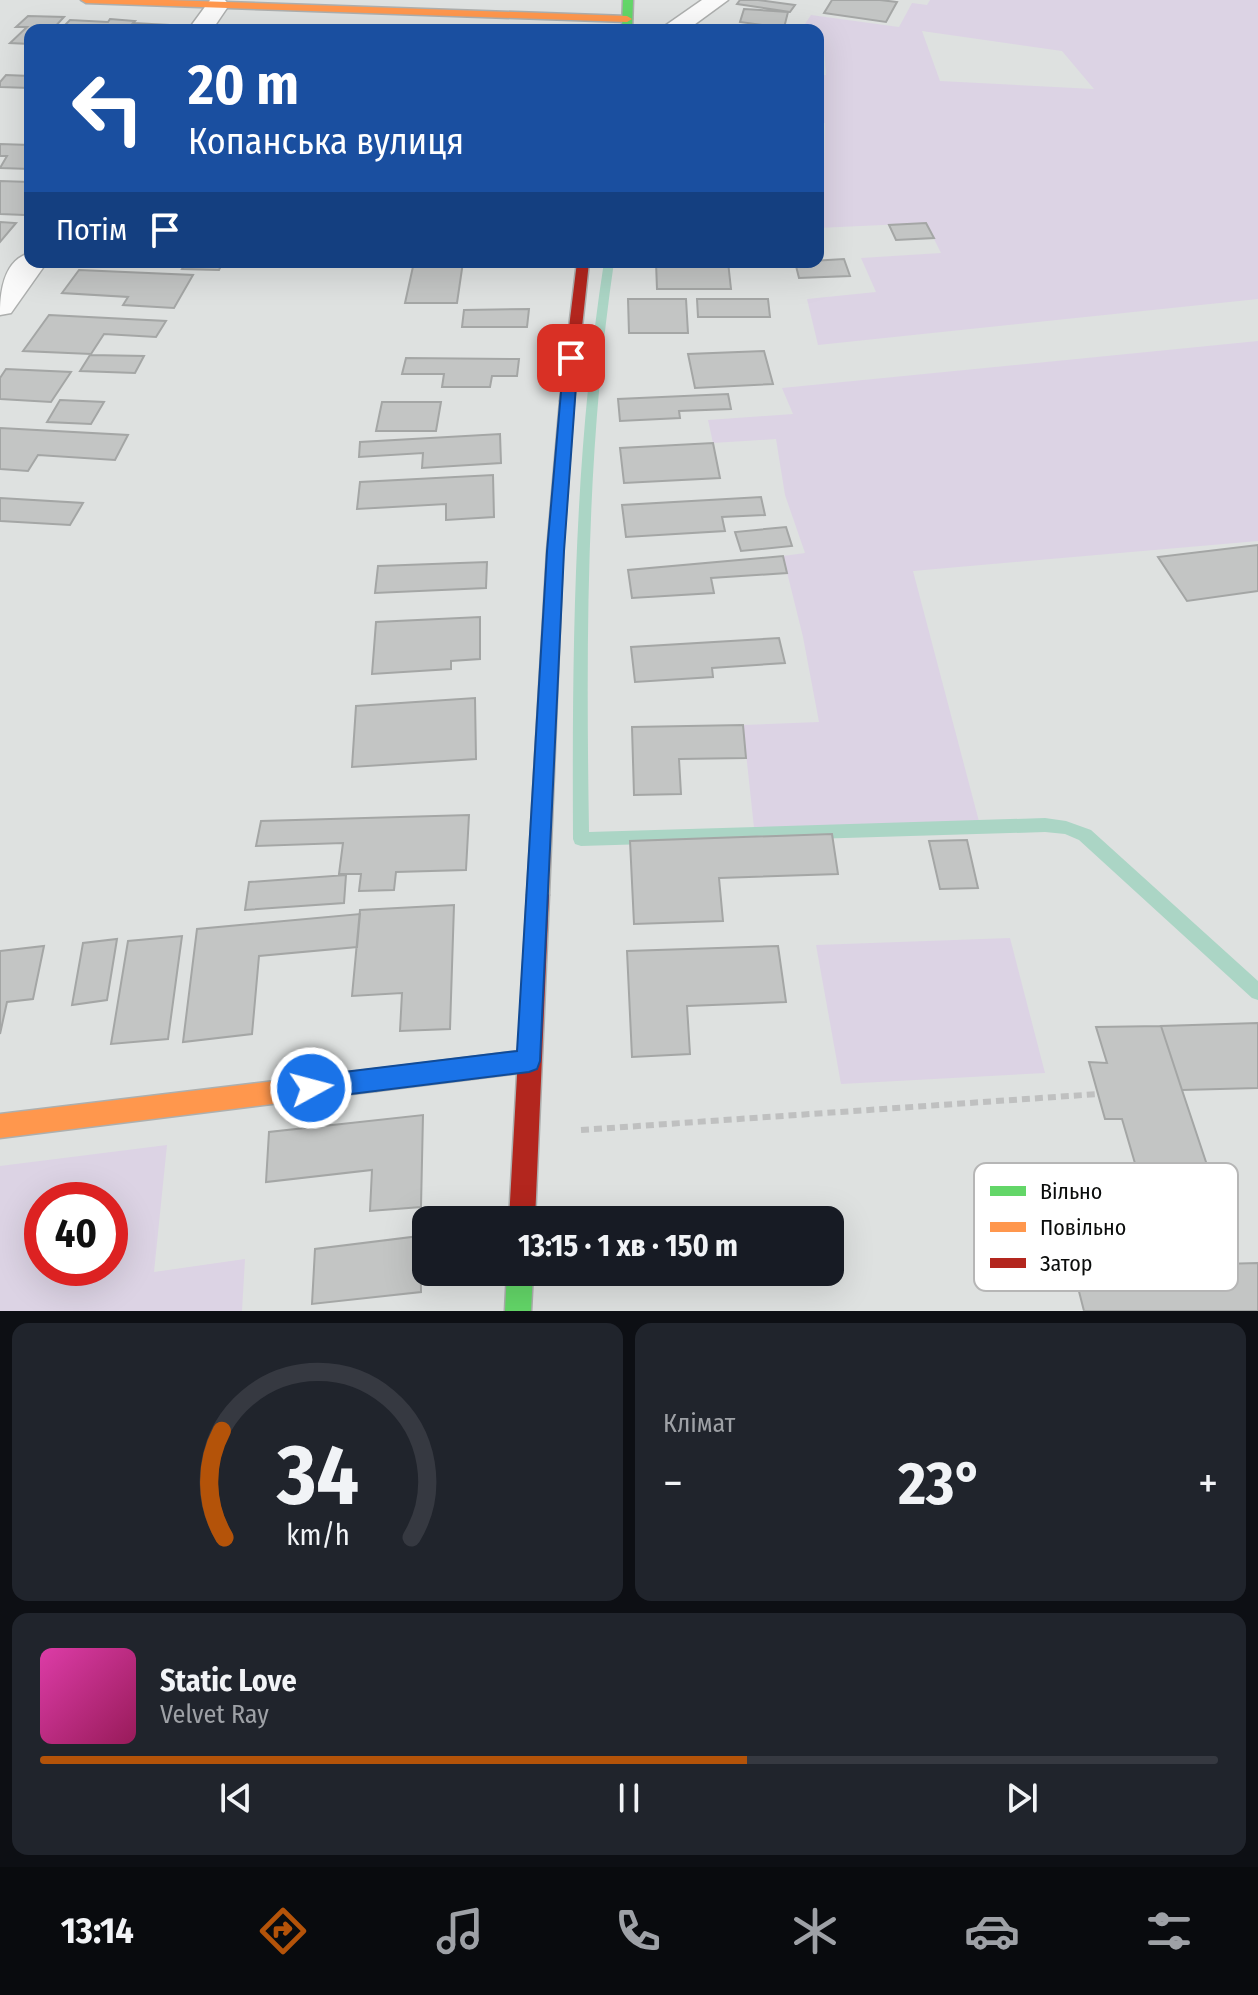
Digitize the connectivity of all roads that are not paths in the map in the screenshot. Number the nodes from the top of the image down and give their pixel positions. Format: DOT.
graph roads {
  1 [pos="86,0"];
  2 [pos="604,0"];
  3 [pos="628,0"];
  4 [pos="717,0"];
  5 [pos="218,5"];
  6 [pos="525,16"];
  7 [pos="204,24"];
  8 [pos="556,24"];
  9 [pos="616,24"];
  10 [pos="627,24"];
  11 [pos="680,24"];
  12 [pos="28,268"];
  13 [pos="582,268"];
  14 [pos="0,306"];
  15 [pos="529,1061"];
  16 [pos="0,1126"];
  17 [pos="522,1206"];
  18 [pos="519,1286"];
  19 [pos="518,1311"];
  1 -- 5 [label="main road"];
  2 -- 6 [label="main road"];
  3 -- 10 [label="main road"];
  4 -- 11 [label="street"];
  5 -- 6 [label="main road"];
  5 -- 7 [label="street"];
  6 -- 8 [label="main road"];
  6 -- 9 [label="main road"];
  12 -- 14 [label="street"];
  13 -- 15 [label="main road"];
  15 -- 16 [label="main road"];
  15 -- 17 [label="main road"];
  18 -- 19 [label="main road"];
}
